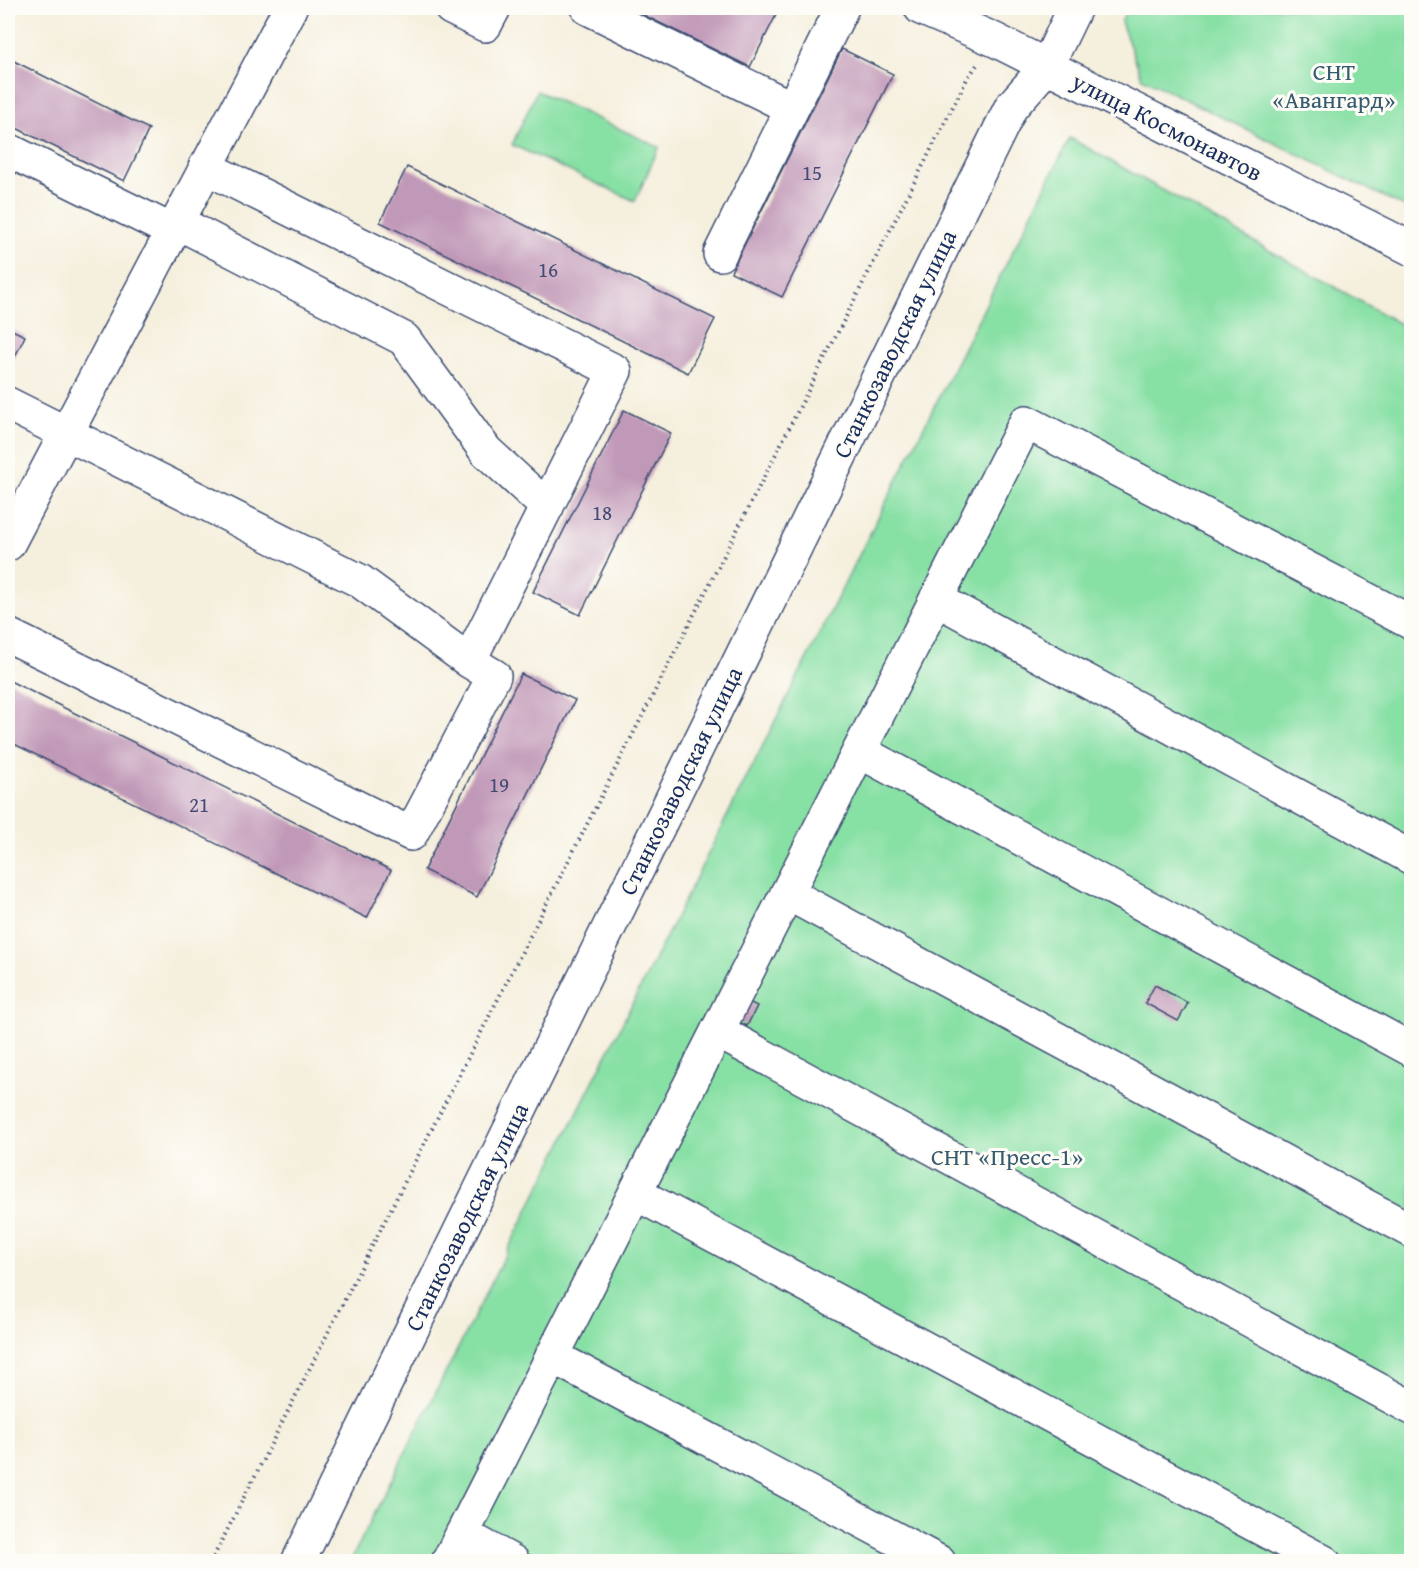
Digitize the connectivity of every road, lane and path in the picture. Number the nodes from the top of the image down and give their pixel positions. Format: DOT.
graph roads {
  1 [pos="290,8"];
  2 [pos="451,8"];
  3 [pos="494,8"];
  4 [pos="588,8"];
  5 [pos="842,8"];
  6 [pos="921,8"];
  7 [pos="1075,8"];
  8 [pos="995,40"];
  9 [pos="1047,66"];
  10 [pos="792,108"];
  11 [pos="8,150"];
  12 [pos="205,167"];
  13 [pos="174,227"];
  14 [pos="1412,249"];
  15 [pos="720,254"];
  16 [pos="8,404"];
  17 [pos="66,433"];
  18 [pos="547,507"];
  19 [pos="8,544"];
  20 [pos="936,599"];
  21 [pos="1412,623"];
  22 [pos="8,635"];
  23 [pos="469,661"];
  24 [pos="860,751"];
  25 [pos="1412,858"];
  26 [pos="788,893"];
  27 [pos="717,1031"];
  28 [pos="1412,1050"];
  29 [pos="635,1194"];
  30 [pos="1412,1232"];
  31 [pos="552,1356"];
  32 [pos="1412,1408"];
  33 [pos="455,1548"];
  34 [pos="211,1562"];
  35 [pos="298,1562"];
  36 [pos="513,1562"];
  37 [pos="939,1562"];
  38 [pos="1324,1562"];
  1 -- 12 [label="street"];
  2 -- 3 [label="street"];
  4 -- 10 [label="street"];
  5 -- 10 [label="street"];
  6 -- 8 [label="street, улица Космонавтов"];
  7 -- 9 [label="street, Станкозаводская улица"];
  8 -- 9 [label="street, улица Космонавтов"];
  8 -- 34 [label="path"];
  9 -- 14 [label="street, улица Космонавтов"];
  9 -- 35 [label="street, Станкозаводская улица"];
  10 -- 15 [label="street"];
  11 -- 13 [label="street"];
  12 -- 13 [label="street"];
  12 -- 18 [label="street"];
  13 -- 17 [label="street"];
  13 -- 18 [label="street"];
  16 -- 17 [label="street"];
  17 -- 19 [label="street"];
  17 -- 23 [label="street"];
  18 -- 23 [label="street"];
  20 -- 21 [label="street"];
  20 -- 24 [label="street"];
  20 -- 25 [label="street"];
  22 -- 23 [label="street"];
  24 -- 26 [label="street"];
  24 -- 28 [label="street"];
  26 -- 27 [label="street"];
  26 -- 30 [label="street"];
  27 -- 29 [label="street"];
  27 -- 32 [label="street"];
  29 -- 31 [label="street"];
  29 -- 38 [label="street"];
  31 -- 33 [label="street"];
  31 -- 37 [label="street"];
  33 -- 36 [label="street"];
}
